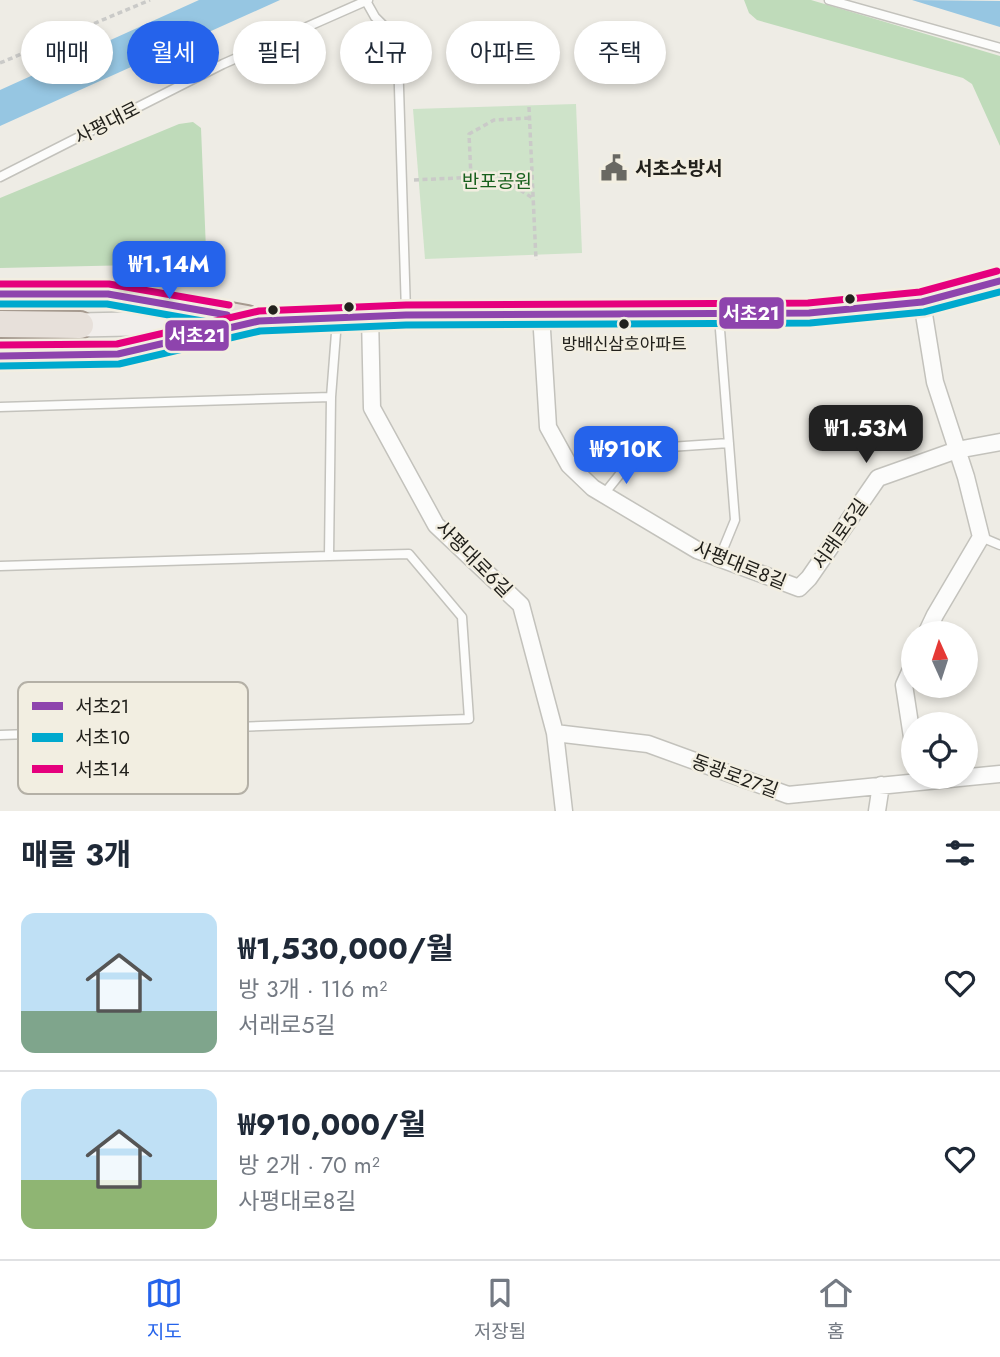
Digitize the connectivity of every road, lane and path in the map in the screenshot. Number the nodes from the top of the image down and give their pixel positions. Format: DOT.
graph roads {
  1 [pos="150,0"];
  2 [pos="367,0"];
  3 [pos="829,0"];
  4 [pos="1000,48"];
  5 [pos="0,63"];
  6 [pos="530,107"];
  7 [pos="530,118"];
  8 [pos="0,177"];
  9 [pos="471,177"];
  10 [pos="402,181"];
  11 [pos="534,199"];
  12 [pos="536,260"];
  13 [pos="1000,281"];
  14 [pos="0,294"];
  15 [pos="922,302"];
  16 [pos="541,314"];
  17 [pos="719,314"];
  18 [pos="406,315"];
  19 [pos="370,316"];
  20 [pos="338,317"];
  21 [pos="259,321"];
  22 [pos="0,324"];
  23 [pos="80,325"];
  24 [pos="0,356"];
  25 [pos="331,397"];
  26 [pos="0,407"];
  27 [pos="1000,442"];
  28 [pos="729,443"];
  29 [pos="957,450"];
  30 [pos="604,494"];
  31 [pos="981,537"];
  32 [pos="1000,545"];
  33 [pos="329,556"];
  34 [pos="719,559"];
  35 [pos="0,566"];
  36 [pos="799,588"];
  37 [pos="932,621"];
  38 [pos="248,727"];
  39 [pos="555,733"];
  40 [pos="18,734"];
  41 [pos="0,735"];
  42 [pos="1000,774"];
  43 [pos="978,775"];
  44 [pos="901,782"];
  45 [pos="881,785"];
  46 [pos="564,811"];
  47 [pos="877,811"];
  1 -- 5 [label="path"];
  2 -- 8 [label="lane, 사평대로"];
  2 -- 10 [label="lane"];
  3 -- 4 [label="lane"];
  6 -- 7 [label="path"];
  7 -- 9 [label="path"];
  7 -- 11 [label="path"];
  9 -- 10 [label="path"];
  9 -- 11 [label="path"];
  10 -- 18 [label="lane"];
  11 -- 12 [label="path"];
  13 -- 15 [label="main road"];
  14 -- 21 [label="main road"];
  15 -- 17 [label="main road"];
  15 -- 29 [label="street"];
  16 -- 17 [label="main road"];
  16 -- 18 [label="main road"];
  16 -- 30 [label="street, 사평대로8길"];
  17 -- 28 [label="lane"];
  18 -- 19 [label="main road"];
  19 -- 20 [label="main road"];
  19 -- 39 [label="street, 사평대로6길"];
  20 -- 21 [label="main road"];
  20 -- 25 [label="lane"];
  21 -- 23 [label="street"];
  21 -- 24 [label="main road"];
  22 -- 23 [label="main road"];
  25 -- 26 [label="lane"];
  25 -- 33 [label="lane"];
  27 -- 29 [label="street, 서래로5길"];
  28 -- 30 [label="lane"];
  28 -- 34 [label="lane"];
  29 -- 31 [label="street"];
  29 -- 36 [label="street, 서래로5길"];
  30 -- 34 [label="street, 사평대로8길"];
  31 -- 32 [label="lane"];
  31 -- 37 [label="street"];
  33 -- 35 [label="lane"];
  33 -- 38 [label="lane"];
  34 -- 36 [label="street, 사평대로8길"];
  39 -- 45 [label="street, 동광로27길"];
  39 -- 46 [label="street, 사평대로6길"];
  40 -- 41 [label="lane"];
  42 -- 43 [label="street, 동광로27길"];
  44 -- 45 [label="street, 동광로27길"];
  45 -- 47 [label="street"];
}
